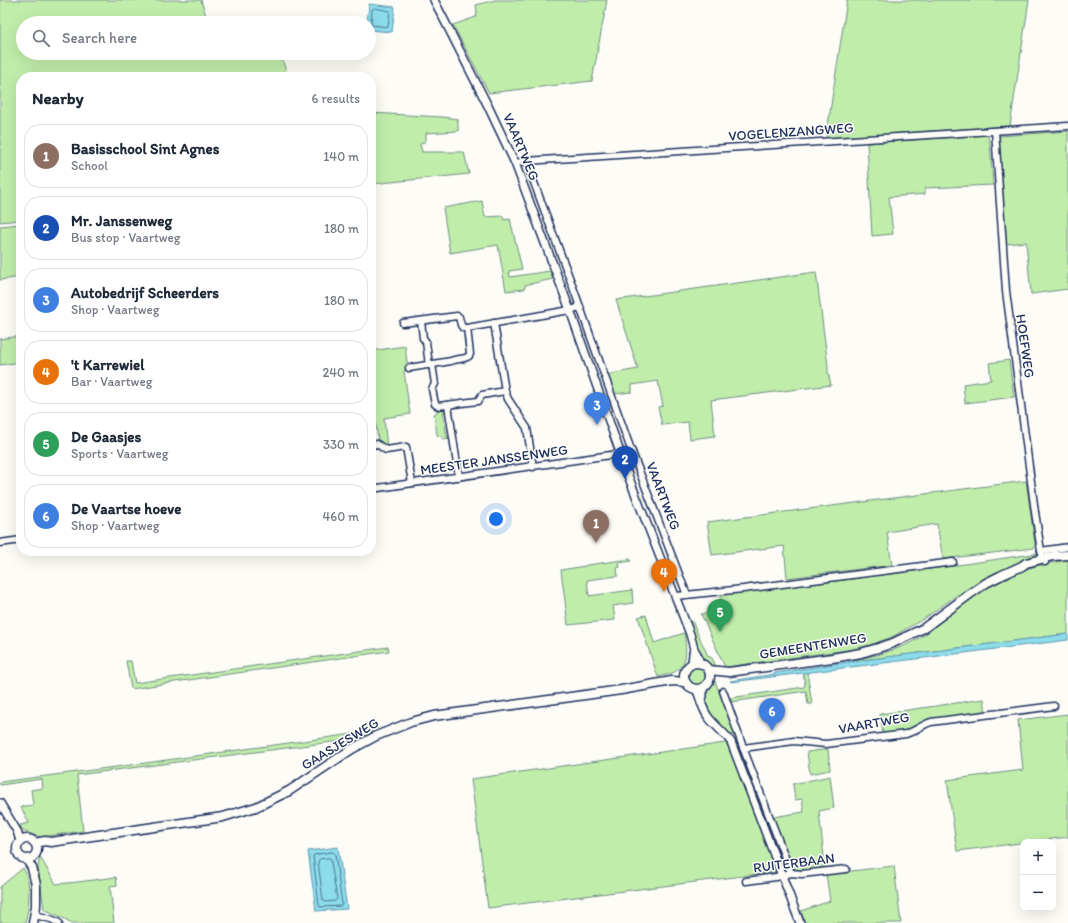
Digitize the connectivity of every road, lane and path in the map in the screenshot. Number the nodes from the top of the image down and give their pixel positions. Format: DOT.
graph roads {
  1 [pos="434,0"];
  2 [pos="1068,126"];
  3 [pos="995,131"];
  4 [pos="526,161"];
  5 [pos="515,163"];
  6 [pos="580,307"];
  7 [pos="570,310"];
  8 [pos="421,321"];
  9 [pos="403,323"];
  10 [pos="494,323"];
  11 [pos="467,328"];
  12 [pos="431,364"];
  13 [pos="409,368"];
  14 [pos="505,391"];
  15 [pos="448,405"];
  16 [pos="376,444"];
  17 [pos="632,452"];
  18 [pos="621,454"];
  19 [pos="533,467"];
  20 [pos="459,477"];
  21 [pos="412,484"];
  22 [pos="376,488"];
  23 [pos="16,541"];
  24 [pos="0,543"];
  25 [pos="1068,552"];
  26 [pos="1043,557"];
  27 [pos="953,562"];
  28 [pos="687,595"];
  29 [pos="676,596"];
  30 [pos="696,663"];
  31 [pos="710,674"];
  32 [pos="685,678"];
  33 [pos="700,688"];
  34 [pos="724,691"];
  35 [pos="1054,706"];
  36 [pos="744,749"];
  37 [pos="736,753"];
  38 [pos="0,803"];
  39 [pos="22,840"];
  40 [pos="36,846"];
  41 [pos="30,859"];
  42 [pos="846,869"];
  43 [pos="791,873"];
  44 [pos="782,875"];
  45 [pos="746,881"];
  46 [pos="34,919"];
  47 [pos="59,923"];
  48 [pos="800,923"];
  1 -- 5 [label="street, VAARTWEG"];
  2 -- 3 [label="street, VOGELENZANGWEG"];
  3 -- 4 [label="street, VOGELENZANGWEG"];
  3 -- 26 [label="street, HOEFWEG"];
  4 -- 5 [label="street, VOGELENZANGWEG"];
  4 -- 6 [label="street, VAARTWEG"];
  5 -- 7 [label="street, VAARTWEG"];
  6 -- 7 [label="street"];
  6 -- 17 [label="street, VAARTWEG"];
  7 -- 10 [label="street"];
  7 -- 18 [label="street, VAARTWEG"];
  8 -- 9 [label="street"];
  8 -- 11 [label="street"];
  8 -- 12 [label="street"];
  10 -- 11 [label="street"];
  10 -- 14 [label="street"];
  11 -- 12 [label="street"];
  12 -- 13 [label="street"];
  12 -- 15 [label="street"];
  14 -- 15 [label="street"];
  14 -- 19 [label="street"];
  15 -- 20 [label="street"];
  16 -- 21 [label="street"];
  17 -- 18 [label="street, VAARTWEG"];
  17 -- 28 [label="street, VAARTWEG"];
  18 -- 19 [label="street, MEESTER JANSSENWEG"];
  18 -- 29 [label="street, VAARTWEG"];
  19 -- 20 [label="street, MEESTER JANSSENWEG"];
  20 -- 21 [label="street, MEESTER JANSSENWEG"];
  21 -- 22 [label="street, MEESTER JANSSENWEG"];
  23 -- 24 [label="street"];
  25 -- 26 [label="street, GEMEENTENWEG"];
  25 -- 26 [label="main road, GEMEENTENWEG"];
  26 -- 31 [label="main road, GEMEENTENWEG"];
  27 -- 28 [label="street"];
  28 -- 29 [label="street"];
  29 -- 30 [label="street, VAARTWEG"];
  30 -- 31 [label="main road"];
  30 -- 32 [label="main road"];
  31 -- 33 [label="main road"];
  32 -- 33 [label="main road"];
  32 -- 40 [label="main road, GAASJESWEG"];
  33 -- 37 [label="street"];
  34 -- 36 [label="street"];
  35 -- 36 [label="street, VAARTWEG"];
  36 -- 37 [label="street, VAARTWEG"];
  36 -- 43 [label="street"];
  37 -- 44 [label="street"];
  38 -- 39 [label="street"];
  39 -- 40 [label="main road"];
  39 -- 41 [label="main road"];
  40 -- 41 [label="main road"];
  41 -- 46 [label="main road"];
  42 -- 43 [label="street, RUITERBAAN"];
  43 -- 44 [label="street, RUITERBAAN"];
  44 -- 45 [label="street, RUITERBAAN"];
  44 -- 48 [label="street"];
  46 -- 47 [label="street"];
}
